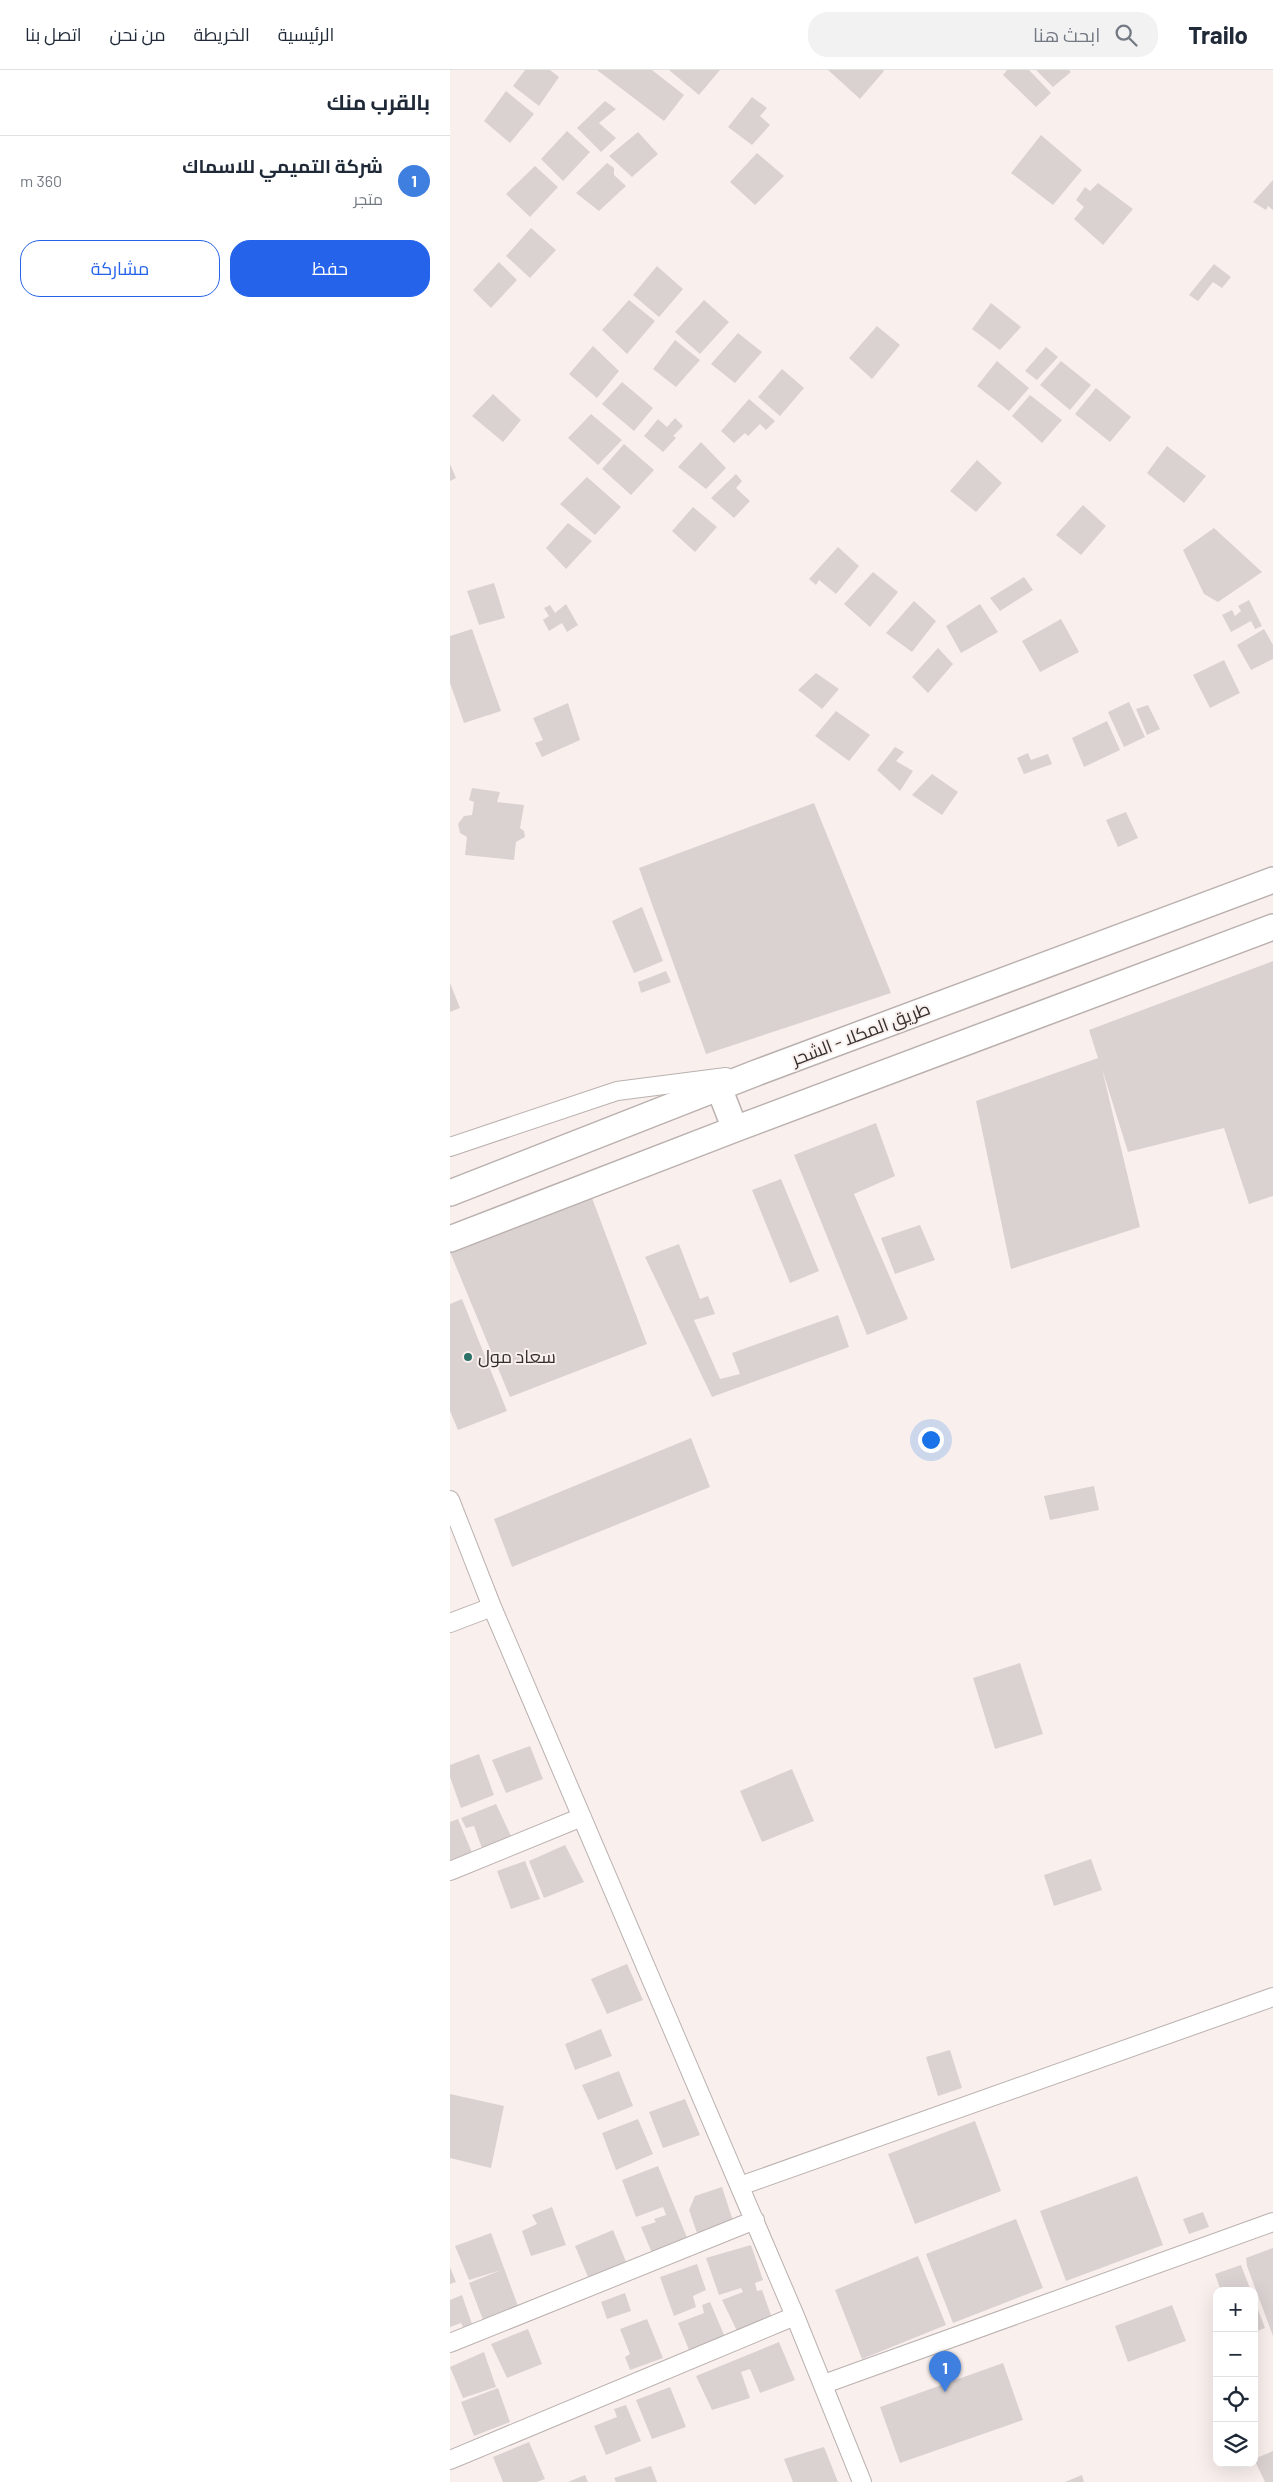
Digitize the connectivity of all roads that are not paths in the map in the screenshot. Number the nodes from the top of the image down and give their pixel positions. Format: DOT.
graph roads {
  1 [pos="1273,880"];
  2 [pos="1273,927"];
  3 [pos="756,1073"];
  4 [pos="719,1088"];
  5 [pos="735,1129"];
  6 [pos="450,1147"];
  7 [pos="450,1193"];
  8 [pos="450,1239"];
  9 [pos="450,1500"];
  10 [pos="492,1607"];
  11 [pos="450,1623"];
  12 [pos="582,1817"];
  13 [pos="450,1871"];
  14 [pos="1273,1997"];
  15 [pos="740,2186"];
  16 [pos="755,2220"];
  17 [pos="1273,2222"];
  18 [pos="796,2316"];
  19 [pos="450,2343"];
  20 [pos="824,2384"];
  21 [pos="450,2460"];
  22 [pos="862,2482"];
  1 -- 3 [label="highway, طريق المكلا - الشحر"];
  2 -- 5 [label="highway"];
  3 -- 4 [label="highway, طريق المكلا - الشحر"];
  3 -- 6 [label="street"];
  4 -- 5 [label="highway"];
  4 -- 7 [label="highway, طريق المكلا - الشحر"];
  5 -- 8 [label="highway"];
  9 -- 10 [label="street"];
  10 -- 11 [label="street"];
  10 -- 12 [label="street"];
  12 -- 13 [label="street"];
  12 -- 15 [label="street"];
  14 -- 15 [label="street"];
  15 -- 16 [label="street"];
  16 -- 18 [label="street"];
  16 -- 19 [label="street"];
  17 -- 20 [label="street"];
  18 -- 20 [label="street"];
  18 -- 21 [label="street"];
  20 -- 22 [label="street"];
}
